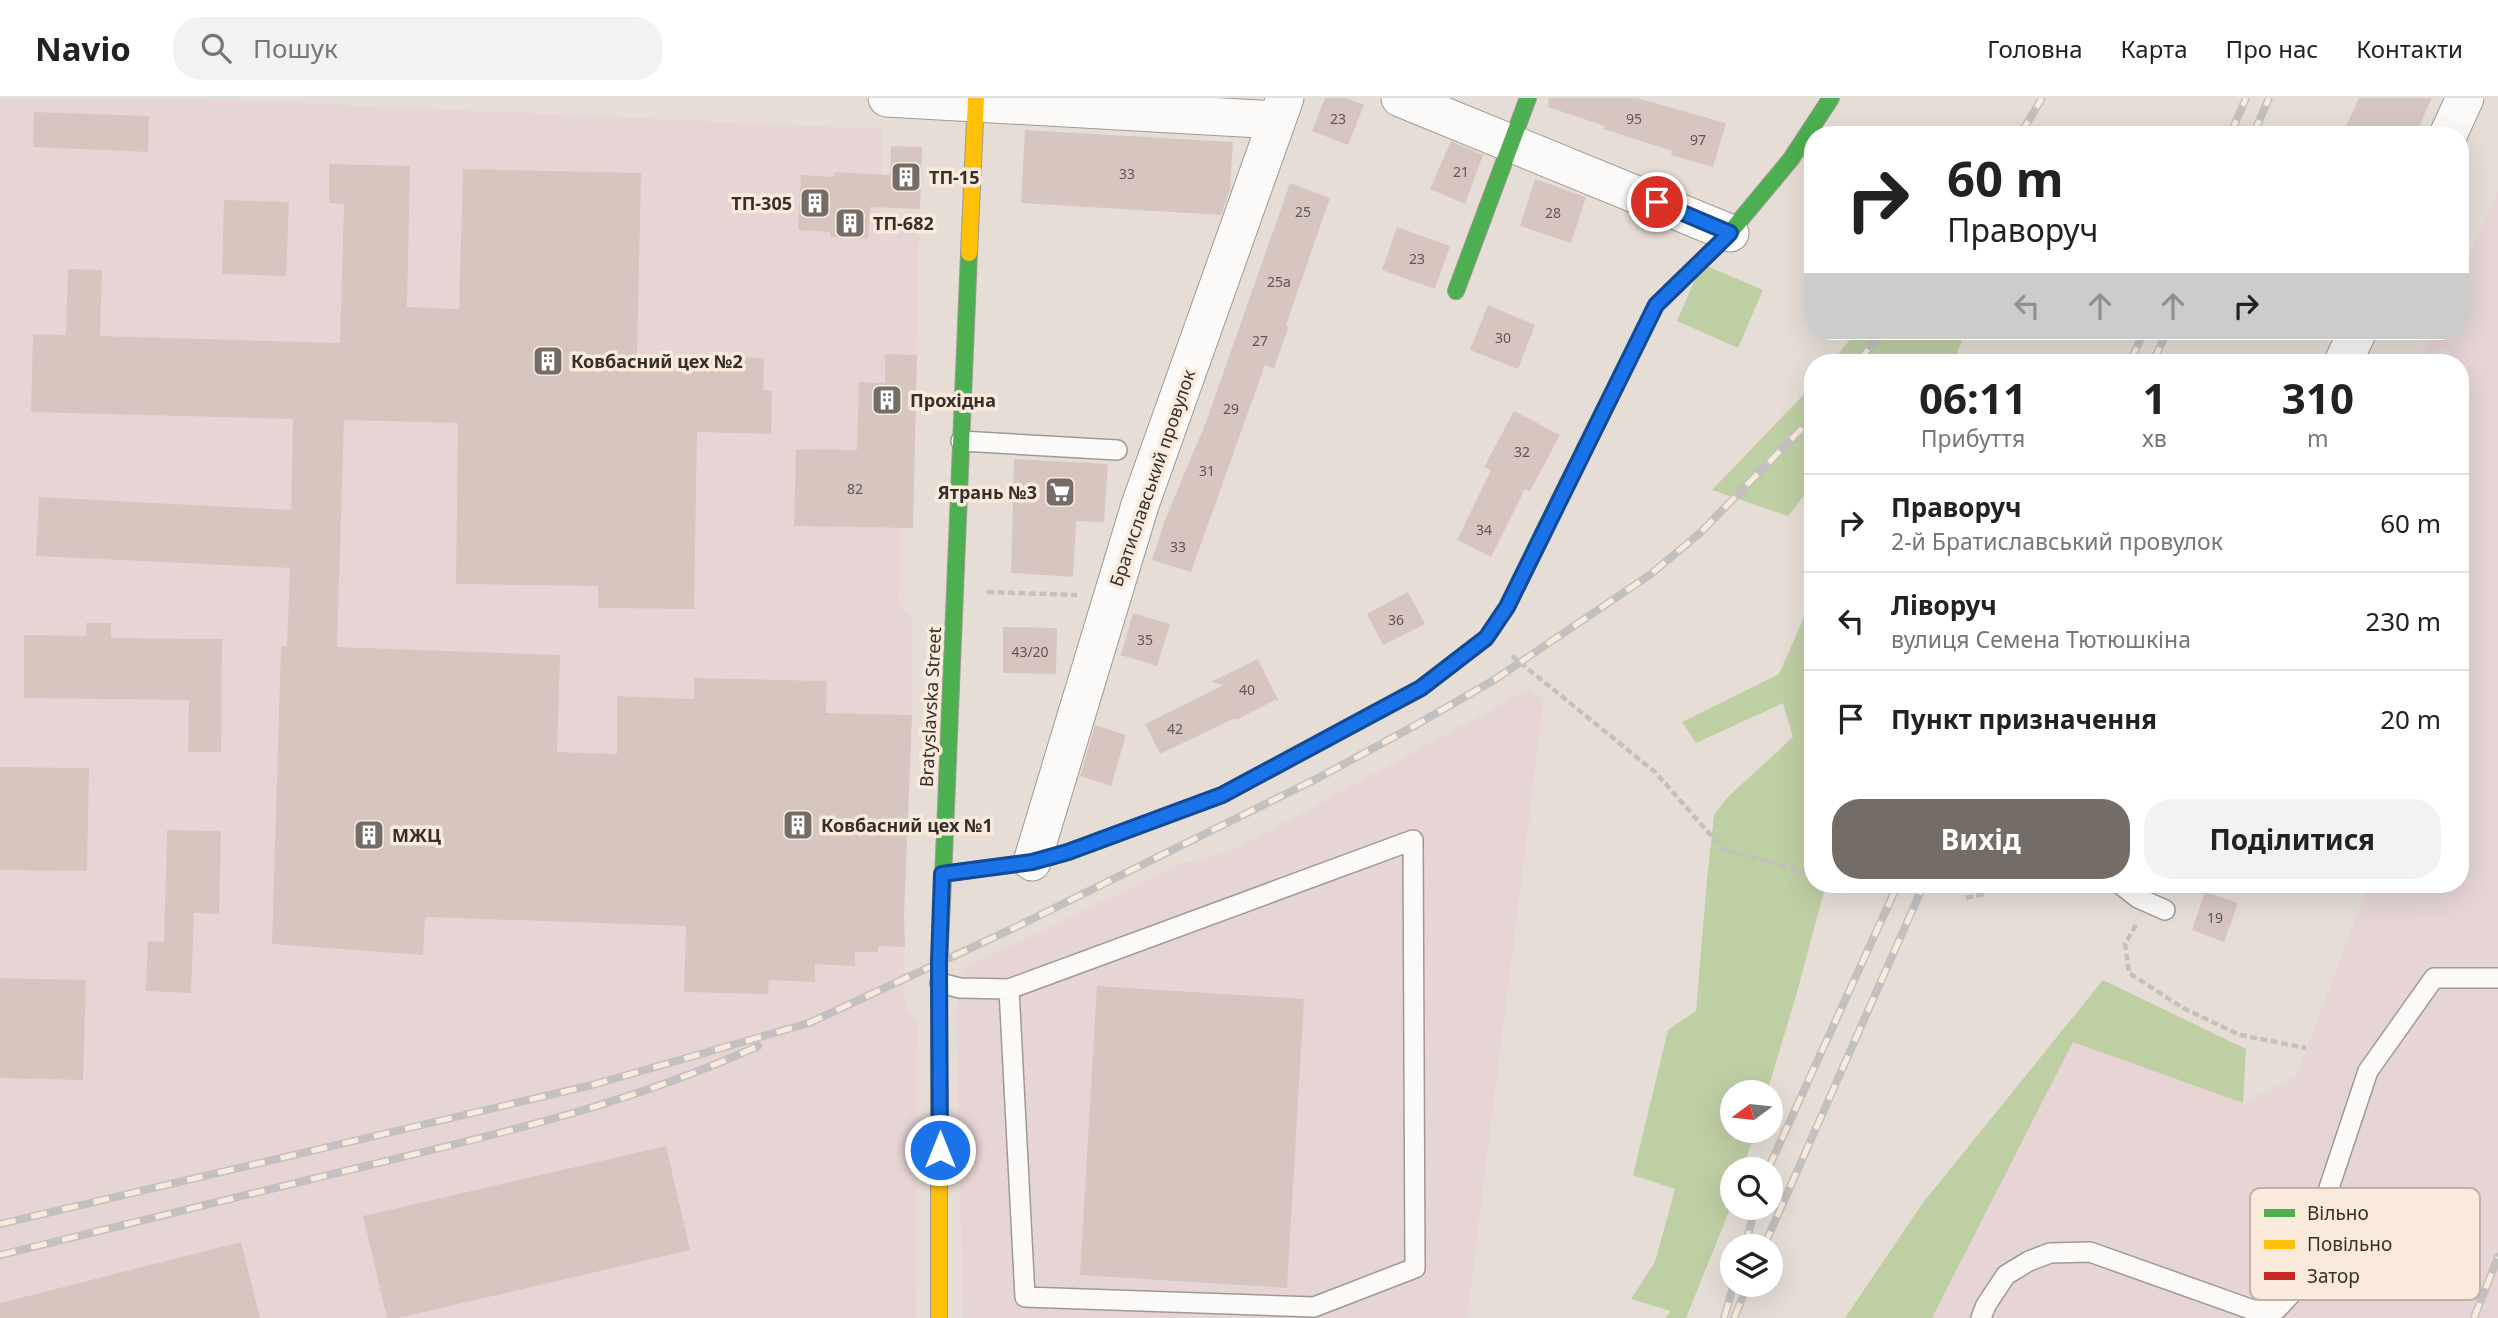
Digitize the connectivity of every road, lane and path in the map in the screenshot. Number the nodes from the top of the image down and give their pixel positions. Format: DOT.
graph roads {
  1 [pos="887,98"];
  2 [pos="1400,98"];
  3 [pos="1528,98"];
  4 [pos="1830,98"];
  5 [pos="2465,98"];
  6 [pos="975,100"];
  7 [pos="1281,109"];
  8 [pos="1812,126"];
  9 [pos="2452,126"];
  10 [pos="1804,139"];
  11 [pos="1511,141"];
  12 [pos="1730,233"];
  13 [pos="1456,291"];
  14 [pos="961,441"];
  15 [pos="1116,450"];
  16 [pos="955,591"];
  17 [pos="1112,596"];
  18 [pos="1486,638"];
  19 [pos="1032,862"];
  20 [pos="1804,872"];
  21 [pos="942,874"];
  22 [pos="1984,893"];
  23 [pos="2132,893"];
  24 [pos="1966,898"];
  25 [pos="2156,906"];
  26 [pos="2498,978"];
  27 [pos="940,983"];
  28 [pos="1009,989"];
  29 [pos="2306,1048"];
  30 [pos="2329,1188"];
  31 [pos="2286,1300"];
  32 [pos="2292,1300"];
  33 [pos="939,1318"];
  34 [pos="1981,1318"];
  35 [pos="2288,1318"];
  1 -- 6 [label="street"];
  2 -- 11 [label="street"];
  3 -- 11 [label="street"];
  4 -- 8 [label="street"];
  5 -- 9 [label="street"];
  6 -- 7 [label="street"];
  6 -- 14 [label="street, Bratyslavska Street"];
  7 -- 17 [label="street, Братиславський провулок"];
  10 -- 12 [label="street"];
  11 -- 12 [label="street"];
  11 -- 13 [label="street"];
  12 -- 18 [label="street"];
  14 -- 15 [label="lane"];
  14 -- 16 [label="street, Bratyslavska Street"];
  16 -- 17 [label="path"];
  16 -- 21 [label="street, Bratyslavska Street"];
  17 -- 19 [label="street, Братиславський провулок"];
  18 -- 19 [label="street"];
  18 -- 20 [label="path"];
  19 -- 21 [label="street"];
  21 -- 27 [label="street, Bratyslavska Street"];
  22 -- 24 [label="path"];
  23 -- 25 [label="lane"];
  25 -- 29 [label="path"];
  26 -- 30 [label="lane"];
  27 -- 28 [label="lane"];
  27 -- 33 [label="street, Bratyslavska Street"];
  28 -- 28 [label="lane"];
  31 -- 34 [label="lane"];
  32 -- 35 [label="lane"];
}
